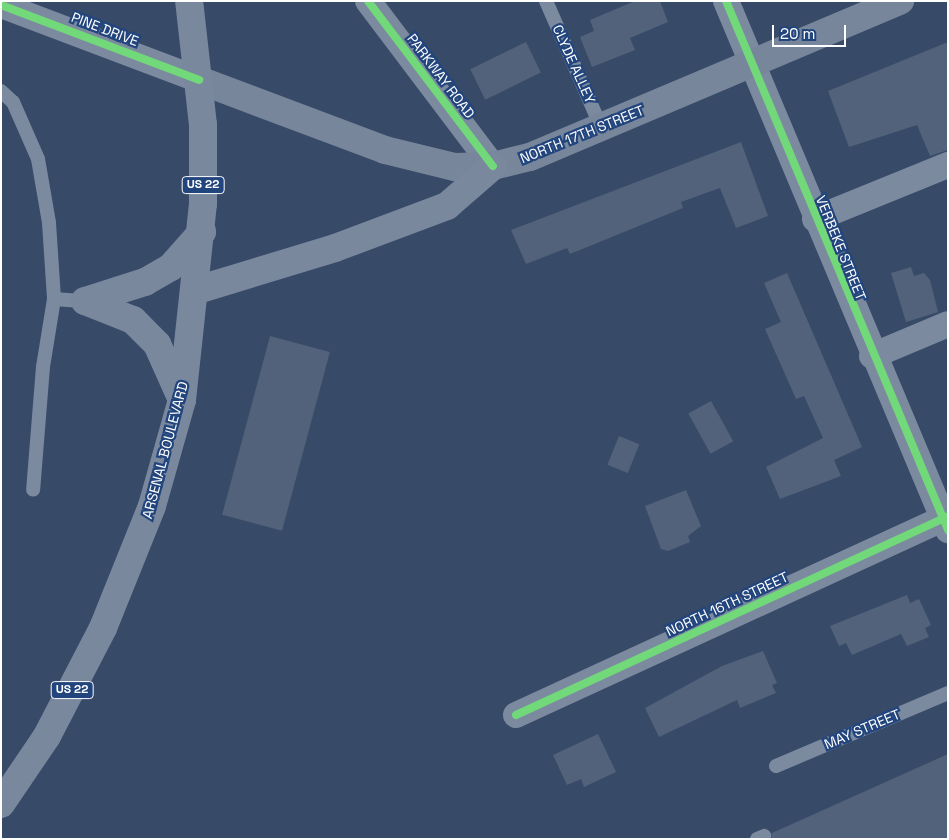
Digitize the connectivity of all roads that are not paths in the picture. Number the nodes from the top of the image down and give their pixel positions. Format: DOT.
graph roads {
  1 [pos="189,1"];
  2 [pos="368,1"];
  3 [pos="546,1"];
  4 [pos="726,1"];
  5 [pos="898,2"];
  6 [pos="1,5"];
  7 [pos="752,64"];
  8 [pos="199,80"];
  9 [pos="1,91"];
  10 [pos="601,127"];
  11 [pos="948,165"];
  12 [pos="493,166"];
  13 [pos="815,219"];
  14 [pos="202,232"];
  15 [pos="197,290"];
  16 [pos="54,298"];
  17 [pos="85,301"];
  18 [pos="948,324"];
  19 [pos="872,356"];
  20 [pos="182,400"];
  21 [pos="33,490"];
  22 [pos="946,521"];
  23 [pos="948,693"];
  24 [pos="516,715"];
  25 [pos="776,766"];
  26 [pos="1,804"];
  1 -- 8 [label="main road, ARSENAL BOULEVARD / US 22"];
  2 -- 12 [label="street, PARKWAY ROAD"];
  3 -- 10 [label="lane, CLYDE ALLEY"];
  4 -- 7 [label="street, VERBEKE STREET"];
  5 -- 7 [label="main road, NORTH 17TH STREET"];
  6 -- 8 [label="street, PINE DRIVE"];
  7 -- 10 [label="main road, NORTH 17TH STREET"];
  7 -- 13 [label="street, VERBEKE STREET"];
  8 -- 12 [label="main road, NORTH 17TH STREET"];
  8 -- 14 [label="main road, ARSENAL BOULEVARD / US 22"];
  9 -- 16 [label="lane"];
  10 -- 12 [label="main road, NORTH 17TH STREET"];
  11 -- 13 [label="street"];
  12 -- 15 [label="main road"];
  13 -- 19 [label="street, VERBEKE STREET"];
  14 -- 15 [label="main road, ARSENAL BOULEVARD / US 22"];
  14 -- 17 [label="main road"];
  15 -- 20 [label="main road, ARSENAL BOULEVARD / US 22"];
  16 -- 17 [label="lane"];
  16 -- 21 [label="lane"];
  17 -- 20 [label="main road"];
  18 -- 19 [label="street"];
  19 -- 22 [label="street, VERBEKE STREET"];
  20 -- 26 [label="main road, ARSENAL BOULEVARD / US 22"];
  22 -- 24 [label="street, NORTH 16TH STREET"];
  23 -- 25 [label="lane, MAY STREET"];
}
